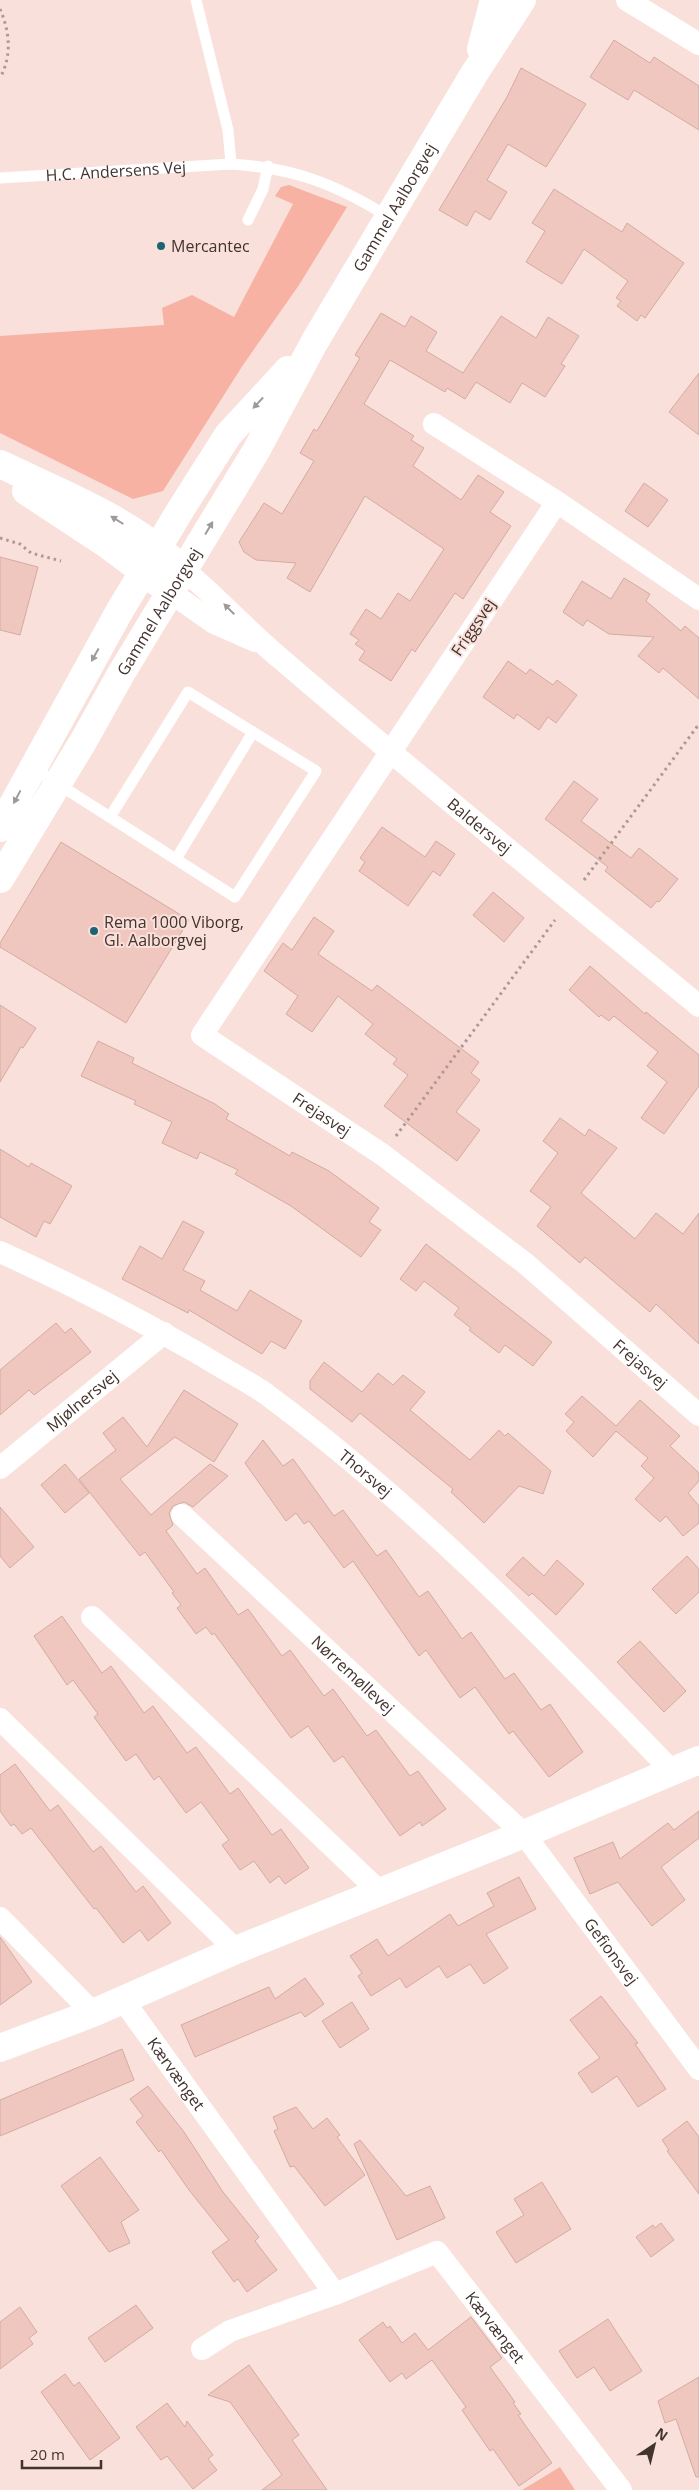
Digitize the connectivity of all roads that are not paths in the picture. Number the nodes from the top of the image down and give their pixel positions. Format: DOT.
graph roads {
  1 [pos="196,0"];
  2 [pos="494,0"];
  3 [pos="522,0"];
  4 [pos="627,0"];
  5 [pos="699,44"];
  6 [pos="474,74"];
  7 [pos="231,164"];
  8 [pos="268,166"];
  9 [pos="0,178"];
  10 [pos="389,217"];
  11 [pos="248,220"];
  12 [pos="315,341"];
  13 [pos="434,424"];
  14 [pos="0,464"];
  15 [pos="0,472"];
  16 [pos="557,502"];
  17 [pos="158,547"];
  18 [pos="143,571"];
  19 [pos="177,581"];
  20 [pos="699,599"];
  21 [pos="253,732"];
  22 [pos="390,752"];
  23 [pos="32,768"];
  24 [pos="58,783"];
  25 [pos="110,817"];
  26 [pos="0,828"];
  27 [pos="176,859"];
  28 [pos="0,879"];
  29 [pos="699,1006"];
  30 [pos="0,1252"];
  31 [pos="164,1333"];
  32 [pos="699,1415"];
  33 [pos="0,1468"];
  34 [pos="182,1515"];
  35 [pos="92,1616"];
  36 [pos="0,1719"];
  37 [pos="699,1760"];
  38 [pos="672,1771"];
  39 [pos="524,1834"];
  40 [pos="380,1892"];
  41 [pos="0,1918"];
  42 [pos="236,1950"];
  43 [pos="123,2000"];
  44 [pos="93,2012"];
  45 [pos="0,2048"];
  46 [pos="699,2069"];
  47 [pos="335,2294"];
  48 [pos="202,2349"];
  49 [pos="621,2490"];
  1 -- 7 [label="lane"];
  2 -- 6 [label="street, Gammel Aalborgvej"];
  3 -- 6 [label="street, Gammel Aalborgvej"];
  4 -- 5 [label="street"];
  6 -- 10 [label="street, Gammel Aalborgvej"];
  7 -- 8 [label="lane, H.C. Andersens Vej"];
  7 -- 9 [label="lane, H.C. Andersens Vej"];
  8 -- 10 [label="lane, H.C. Andersens Vej"];
  8 -- 11 [label="lane"];
  10 -- 12 [label="street, Gammel Aalborgvej"];
  12 -- 17 [label="street, Gammel Aalborgvej, one-way"];
  19 -- 12 [label="street, Gammel Aalborgvej, one-way"];
  13 -- 16 [label="street"];
  17 -- 14 [label="street, one-way"];
  15 -- 18 [label="street"];
  16 -- 20 [label="street"];
  16 -- 22 [label="street, Friggsvej"];
  17 -- 18 [label="street, Gammel Aalborgvej"];
  17 -- 19 [label="street"];
  18 -- 19 [label="street"];
  18 -- 23 [label="street, Gammel Aalborgvej, one-way"];
  19 -- 22 [label="street, Baldersvej"];
  19 -- 24 [label="street, Gammel Aalborgvej"];
  21 -- 25 [label="lane"];
  21 -- 27 [label="lane"];
  21 -- 27 [label="lane"];
  22 -- 29 [label="street, Baldersvej"];
  22 -- 32 [label="street, Frejasvej"];
  23 -- 24 [label="lane"];
  23 -- 26 [label="street, Gammel Aalborgvej, one-way"];
  24 -- 25 [label="lane"];
  24 -- 28 [label="street, Gammel Aalborgvej"];
  25 -- 27 [label="lane"];
  30 -- 31 [label="street, Thorsvej"];
  31 -- 33 [label="street, Mjølnersvej"];
  31 -- 38 [label="street, Thorsvej"];
  34 -- 39 [label="street, Nørremøllevej"];
  35 -- 40 [label="street"];
  36 -- 42 [label="street"];
  37 -- 38 [label="street"];
  38 -- 39 [label="street"];
  39 -- 40 [label="street"];
  39 -- 46 [label="street, Gefionsvej"];
  40 -- 42 [label="street"];
  41 -- 44 [label="street"];
  42 -- 43 [label="street"];
  43 -- 44 [label="street"];
  43 -- 47 [label="street, Kærvænget"];
  44 -- 45 [label="street"];
  47 -- 48 [label="street, Kærvænget"];
  47 -- 49 [label="street, Kærvænget"];
}
